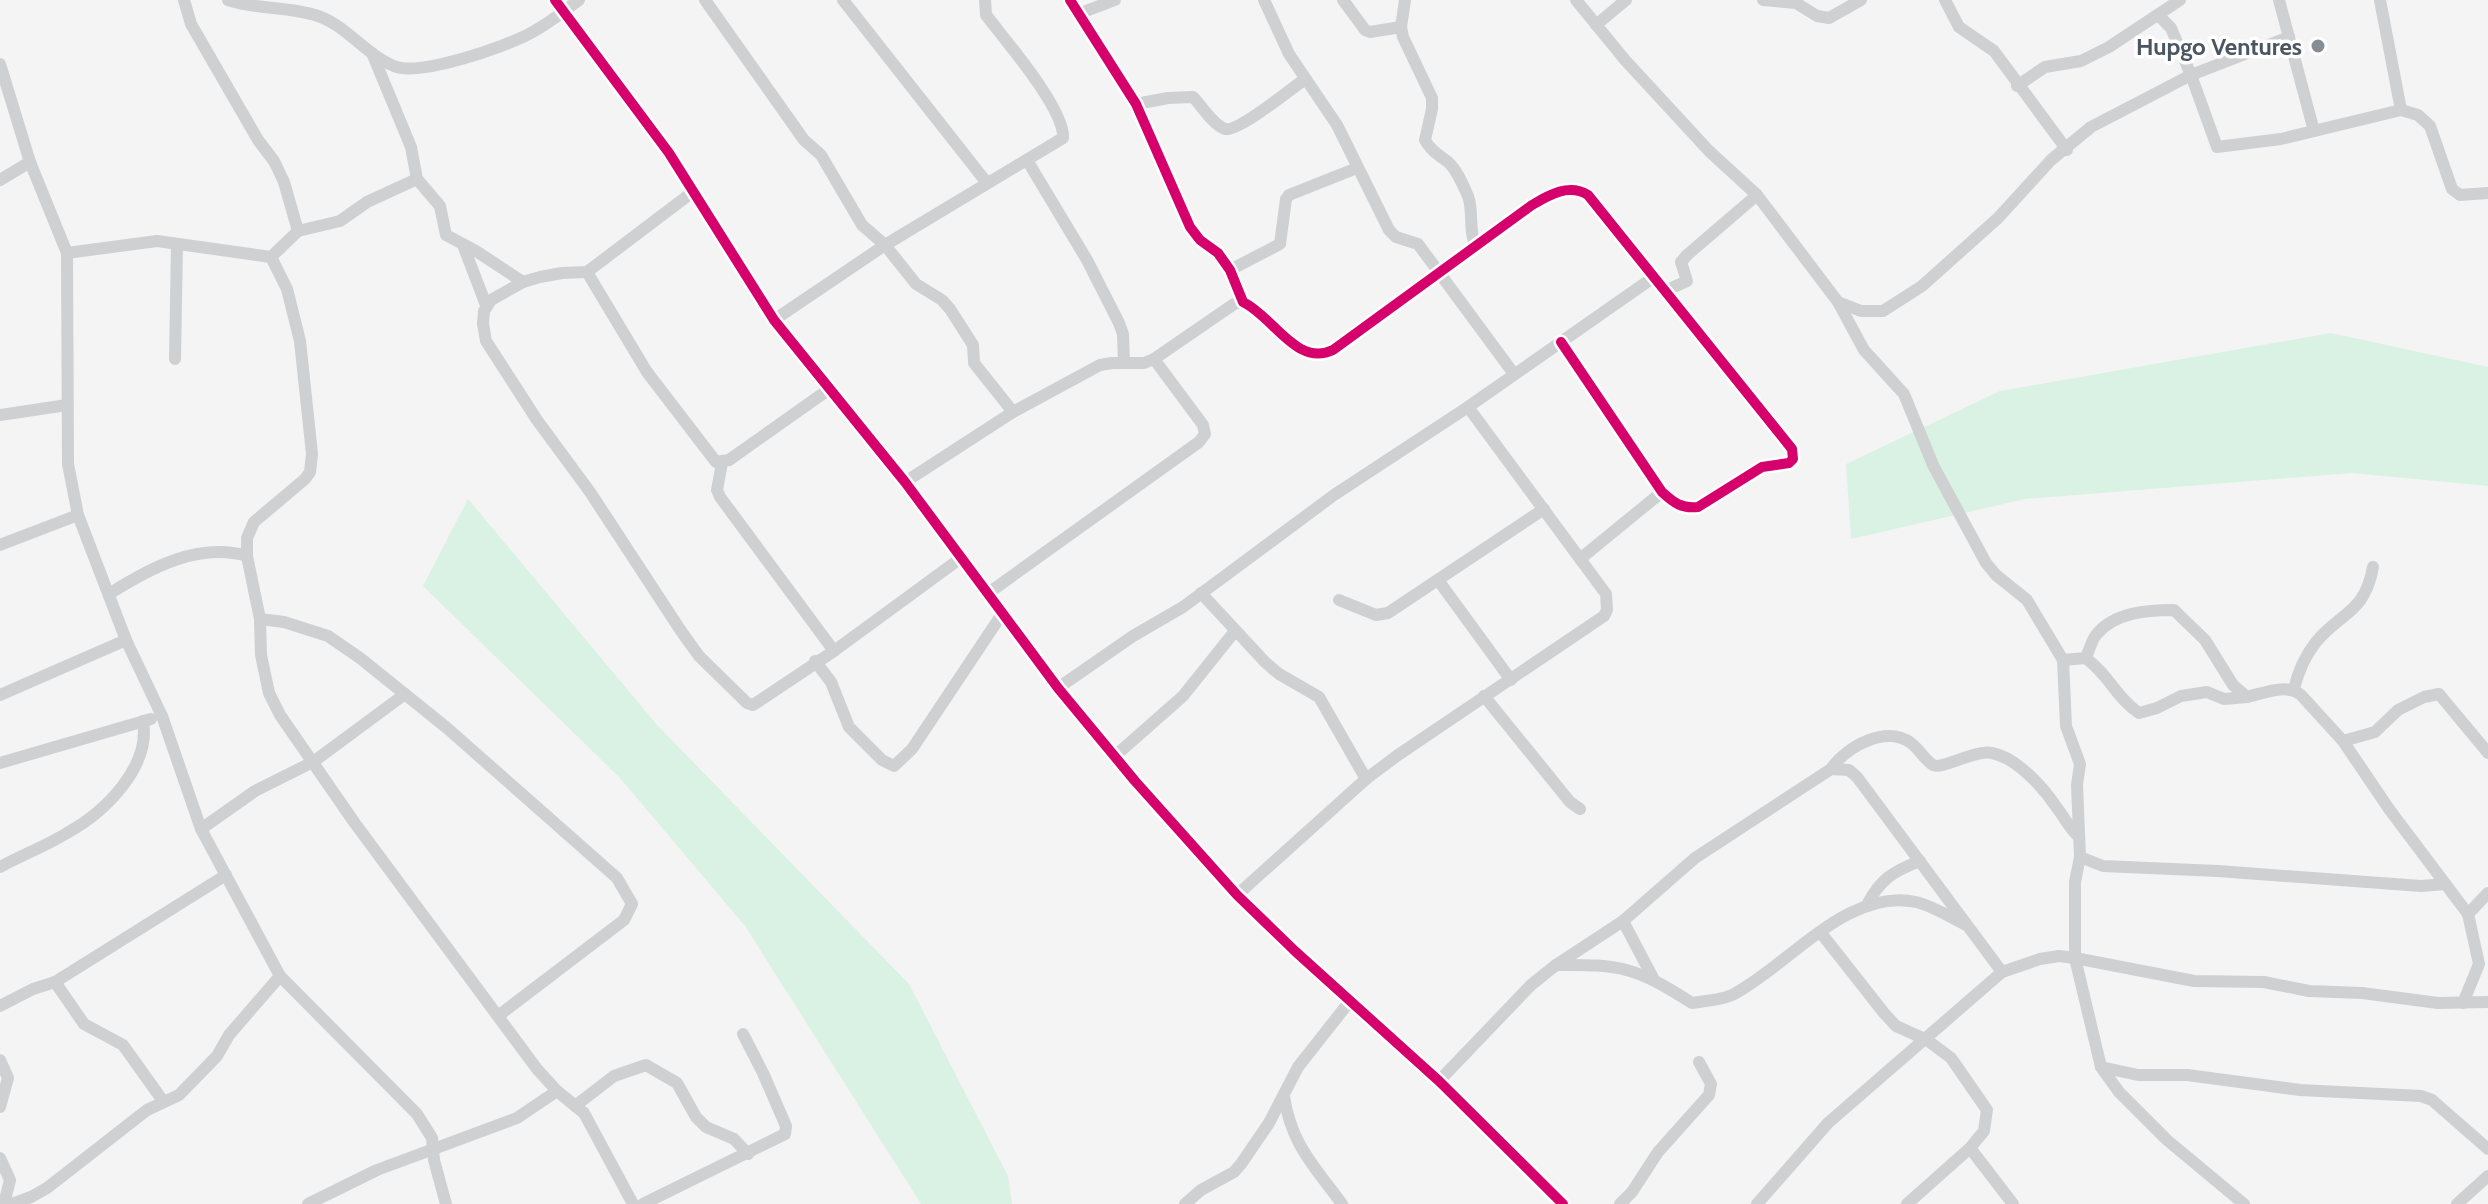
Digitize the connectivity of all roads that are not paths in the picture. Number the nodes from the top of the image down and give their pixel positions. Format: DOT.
graph roads {
  1 [pos="184,0"];
  2 [pos="228,0"];
  3 [pos="555,0"];
  4 [pos="579,0"];
  5 [pos="705,0"];
  6 [pos="843,0"];
  7 [pos="985,0"];
  8 [pos="1070,0"];
  9 [pos="1115,0"];
  10 [pos="1264,0"];
  11 [pos="1343,0"];
  12 [pos="1405,0"];
  13 [pos="1576,0"];
  14 [pos="1626,0"];
  15 [pos="1763,0"];
  16 [pos="1861,0"];
  17 [pos="1945,0"];
  18 [pos="2180,0"];
  19 [pos="2279,0"];
  20 [pos="2380,0"];
  21 [pos="564,11"];
  22 [pos="1078,14"];
  23 [pos="2158,15"];
  24 [pos="1596,25"];
  25 [pos="1401,27"];
  26 [pos="2289,37"];
  27 [pos="371,50"];
  28 [pos="0,64"];
  29 [pos="2191,75"];
  30 [pos="1305,79"];
  31 [pos="2017,86"];
  32 [pos="1136,104"];
  33 [pos="2401,110"];
  34 [pos="2314,131"];
  35 [pos="2067,150"];
  36 [pos="1027,160"];
  37 [pos="30,162"];
  38 [pos="1357,168"];
  39 [pos="417,179"];
  40 [pos="0,180"];
  41 [pos="987,183"];
  42 [pos="694,191"];
  43 [pos="2488,193"];
  44 [pos="1757,195"];
  45 [pos="298,231"];
  46 [pos="177,244"];
  47 [pos="463,245"];
  48 [pos="885,245"];
  49 [pos="1476,247"];
  50 [pos="67,253"];
  51 [pos="271,257"];
  52 [pos="1230,270"];
  53 [pos="587,272"];
  54 [pos="1440,273"];
  55 [pos="1654,277"];
  56 [pos="523,282"];
  57 [pos="1665,291"];
  58 [pos="1243,302"];
  59 [pos="1838,302"];
  60 [pos="486,305"];
  61 [pos="774,320"];
  62 [pos="1561,342"];
  63 [pos="175,359"];
  64 [pos="1154,359"];
  65 [pos="1124,363"];
  66 [pos="1514,374"];
  67 [pos="828,390"];
  68 [pos="67,405"];
  69 [pos="1468,407"];
  70 [pos="1013,412"];
  71 [pos="0,415"];
  72 [pos="722,463"];
  73 [pos="905,482"];
  74 [pos="1662,492"];
  75 [pos="1544,509"];
  76 [pos="78,515"];
  77 [pos="0,545"];
  78 [pos="247,556"];
  79 [pos="961,558"];
  80 [pos="1580,559"];
  81 [pos="2373,567"];
  82 [pos="1438,580"];
  83 [pos="1201,593"];
  84 [pos="109,594"];
  85 [pos="987,594"];
  86 [pos="1339,600"];
  87 [pos="1002,614"];
  88 [pos="260,619"];
  89 [pos="1235,631"];
  90 [pos="126,640"];
  91 [pos="834,651"];
  92 [pos="2085,658"];
  93 [pos="2063,660"];
  94 [pos="815,661"];
  95 [pos="1511,680"];
  96 [pos="1058,688"];
  97 [pos="2294,689"];
  98 [pos="405,694"];
  99 [pos="0,695"];
  100 [pos="1484,696"];
  101 [pos="2247,697"];
  102 [pos="162,716"];
  103 [pos="143,721"];
  104 [pos="2343,741"];
  105 [pos="2488,753"];
  106 [pos="1115,756"];
  107 [pos="313,762"];
  108 [pos="0,763"];
  109 [pos="1831,769"];
  110 [pos="1366,779"];
  111 [pos="1580,809"];
  112 [pos="201,829"];
  113 [pos="2079,837"];
  114 [pos="2080,857"];
  115 [pos="1920,861"];
  116 [pos="0,867"];
  117 [pos="226,875"];
  118 [pos="2445,884"];
  119 [pos="2488,893"];
  120 [pos="1237,895"];
  121 [pos="1867,905"];
  122 [pos="2468,914"];
  123 [pos="1623,921"];
  124 [pos="1969,926"];
  125 [pos="1821,933"];
  126 [pos="2075,958"];
  127 [pos="1556,965"];
  128 [pos="2002,972"];
  129 [pos="280,976"];
  130 [pos="1653,978"];
  131 [pos="55,982"];
  132 [pos="1350,1001"];
  133 [pos="2488,1002"];
  134 [pos="2463,1003"];
  135 [pos="0,1006"];
  136 [pos="498,1016"];
  137 [pos="743,1034"];
  138 [pos="1927,1040"];
  139 [pos="0,1060"];
  140 [pos="1699,1062"];
  141 [pos="2101,1067"];
  142 [pos="1439,1081"];
  143 [pos="557,1091"];
  144 [pos="1284,1096"];
  145 [pos="163,1101"];
  146 [pos="575,1106"];
  147 [pos="0,1107"];
  148 [pos="432,1148"];
  149 [pos="1970,1148"];
  150 [pos="2488,1149"];
  151 [pos="748,1154"];
  152 [pos="0,1158"];
  153 [pos="2488,1176"];
  154 [pos="1766,1193"];
  155 [pos="4,1204"];
  156 [pos="12,1204"];
  157 [pos="308,1204"];
  158 [pos="446,1204"];
  159 [pos="633,1204"];
  160 [pos="643,1204"];
  161 [pos="1185,1204"];
  162 [pos="1342,1204"];
  163 [pos="1563,1204"];
  164 [pos="1620,1204"];
  165 [pos="1757,1204"];
  166 [pos="1776,1204"];
  167 [pos="1907,1204"];
  168 [pos="2013,1204"];
  169 [pos="2244,1204"];
  170 [pos="2457,1204"];
  1 -- 45 [label="street"];
  2 -- 27 [label="street"];
  3 -- 21 [label="street"];
  4 -- 21 [label="street"];
  5 -- 48 [label="street"];
  6 -- 41 [label="street"];
  7 -- 36 [label="street"];
  8 -- 22 [label="street"];
  9 -- 22 [label="street"];
  10 -- 30 [label="street"];
  11 -- 25 [label="street"];
  12 -- 25 [label="street"];
  13 -- 24 [label="street"];
  14 -- 24 [label="street"];
  15 -- 16 [label="street"];
  17 -- 31 [label="street"];
  18 -- 23 [label="street"];
  19 -- 26 [label="street"];
  20 -- 33 [label="street"];
  21 -- 27 [label="street"];
  21 -- 42 [label="street"];
  22 -- 32 [label="street"];
  23 -- 29 [label="street"];
  23 -- 31 [label="street"];
  24 -- 44 [label="street"];
  25 -- 49 [label="street"];
  26 -- 29 [label="street"];
  26 -- 34 [label="street"];
  27 -- 39 [label="street"];
  28 -- 37 [label="street"];
  29 -- 34 [label="street"];
  29 -- 35 [label="street"];
  30 -- 32 [label="street"];
  30 -- 38 [label="street"];
  31 -- 35 [label="street"];
  32 -- 52 [label="street"];
  33 -- 34 [label="street"];
  33 -- 43 [label="street"];
  35 -- 59 [label="street"];
  36 -- 41 [label="street"];
  36 -- 65 [label="street"];
  37 -- 40 [label="street"];
  37 -- 50 [label="street"];
  38 -- 52 [label="street"];
  38 -- 54 [label="street"];
  39 -- 45 [label="street"];
  39 -- 47 [label="street"];
  41 -- 48 [label="street"];
  42 -- 53 [label="street"];
  42 -- 61 [label="street"];
  44 -- 57 [label="street"];
  44 -- 59 [label="street"];
  45 -- 51 [label="street"];
  46 -- 50 [label="street"];
  46 -- 51 [label="street"];
  46 -- 63 [label="street"];
  47 -- 56 [label="street"];
  47 -- 60 [label="street"];
  48 -- 61 [label="street"];
  48 -- 70 [label="street"];
  49 -- 54 [label="street"];
  49 -- 55 [label="street"];
  50 -- 68 [label="street"];
  51 -- 78 [label="street"];
  52 -- 58 [label="street"];
  53 -- 56 [label="street"];
  53 -- 72 [label="street"];
  54 -- 58 [label="street"];
  54 -- 66 [label="street"];
  55 -- 57 [label="street"];
  55 -- 62 [label="street"];
  56 -- 60 [label="street"];
  57 -- 74 [label="street"];
  58 -- 64 [label="street"];
  59 -- 93 [label="street"];
  60 -- 94 [label="street"];
  61 -- 67 [label="street"];
  62 -- 66 [label="street"];
  62 -- 74 [label="street"];
  64 -- 65 [label="street"];
  64 -- 85 [label="street"];
  65 -- 70 [label="street"];
  66 -- 69 [label="street"];
  67 -- 72 [label="street"];
  67 -- 73 [label="street"];
  68 -- 71 [label="street"];
  68 -- 76 [label="street"];
  69 -- 75 [label="street"];
  69 -- 83 [label="street"];
  70 -- 73 [label="street"];
  72 -- 91 [label="street"];
  73 -- 79 [label="street"];
  74 -- 80 [label="street"];
  75 -- 80 [label="street"];
  75 -- 82 [label="street"];
  76 -- 77 [label="street"];
  76 -- 84 [label="street"];
  78 -- 84 [label="street"];
  78 -- 88 [label="street"];
  79 -- 85 [label="street"];
  79 -- 91 [label="street"];
  80 -- 95 [label="street"];
  81 -- 97 [label="street"];
  82 -- 86 [label="street"];
  82 -- 95 [label="street"];
  83 -- 89 [label="street"];
  83 -- 96 [label="street"];
  84 -- 90 [label="street"];
  85 -- 87 [label="street"];
  87 -- 94 [label="street"];
  87 -- 96 [label="street"];
  88 -- 98 [label="street"];
  88 -- 107 [label="street"];
  89 -- 106 [label="street"];
  89 -- 110 [label="street"];
  90 -- 99 [label="street"];
  90 -- 102 [label="street"];
  91 -- 94 [label="street"];
  92 -- 93 [label="street"];
  92 -- 101 [label="street"];
  92 -- 101 [label="street"];
  93 -- 113 [label="street"];
  95 -- 100 [label="street"];
  96 -- 106 [label="street"];
  97 -- 101 [label="street"];
  97 -- 104 [label="street"];
  98 -- 107 [label="street"];
  98 -- 136 [label="street"];
  100 -- 110 [label="street"];
  100 -- 111 [label="street"];
  102 -- 103 [label="street"];
  102 -- 112 [label="street"];
  103 -- 108 [label="street"];
  103 -- 116 [label="street"];
  104 -- 105 [label="street"];
  104 -- 118 [label="street"];
  106 -- 120 [label="street"];
  107 -- 112 [label="street"];
  107 -- 136 [label="street"];
  109 -- 113 [label="street"];
  109 -- 115 [label="street"];
  109 -- 123 [label="street"];
  110 -- 120 [label="street"];
  112 -- 117 [label="street"];
  113 -- 114 [label="street"];
  114 -- 118 [label="street"];
  114 -- 126 [label="street"];
  115 -- 121 [label="street"];
  115 -- 124 [label="street"];
  117 -- 129 [label="street"];
  117 -- 131 [label="street"];
  118 -- 122 [label="street"];
  119 -- 122 [label="street"];
  120 -- 132 [label="street"];
  121 -- 124 [label="street"];
  121 -- 125 [label="street"];
  122 -- 134 [label="street"];
  123 -- 127 [label="street"];
  123 -- 130 [label="street"];
  124 -- 128 [label="street"];
  125 -- 130 [label="street"];
  125 -- 138 [label="street"];
  126 -- 128 [label="street"];
  126 -- 134 [label="street"];
  126 -- 141 [label="street"];
  127 -- 130 [label="street"];
  127 -- 142 [label="street"];
  128 -- 138 [label="street"];
  129 -- 145 [label="street"];
  129 -- 148 [label="street"];
  131 -- 135 [label="street"];
  131 -- 145 [label="street"];
  132 -- 142 [label="street"];
  132 -- 144 [label="street"];
  133 -- 134 [label="street"];
  136 -- 143 [label="street"];
  137 -- 151 [label="street"];
  138 -- 149 [label="street"];
  138 -- 154 [label="street"];
  139 -- 147 [label="street"];
  140 -- 164 [label="street"];
  141 -- 150 [label="street"];
  141 -- 169 [label="street"];
  142 -- 163 [label="street"];
  143 -- 146 [label="street"];
  143 -- 148 [label="street"];
  144 -- 161 [label="street"];
  144 -- 162 [label="street"];
  145 -- 156 [label="street"];
  146 -- 151 [label="street"];
  146 -- 159 [label="street"];
  148 -- 157 [label="street"];
  148 -- 158 [label="street"];
  149 -- 167 [label="street"];
  149 -- 168 [label="street"];
  151 -- 160 [label="street"];
  152 -- 155 [label="street"];
  153 -- 170 [label="street"];
  154 -- 165 [label="street"];
  154 -- 166 [label="street"];
}
